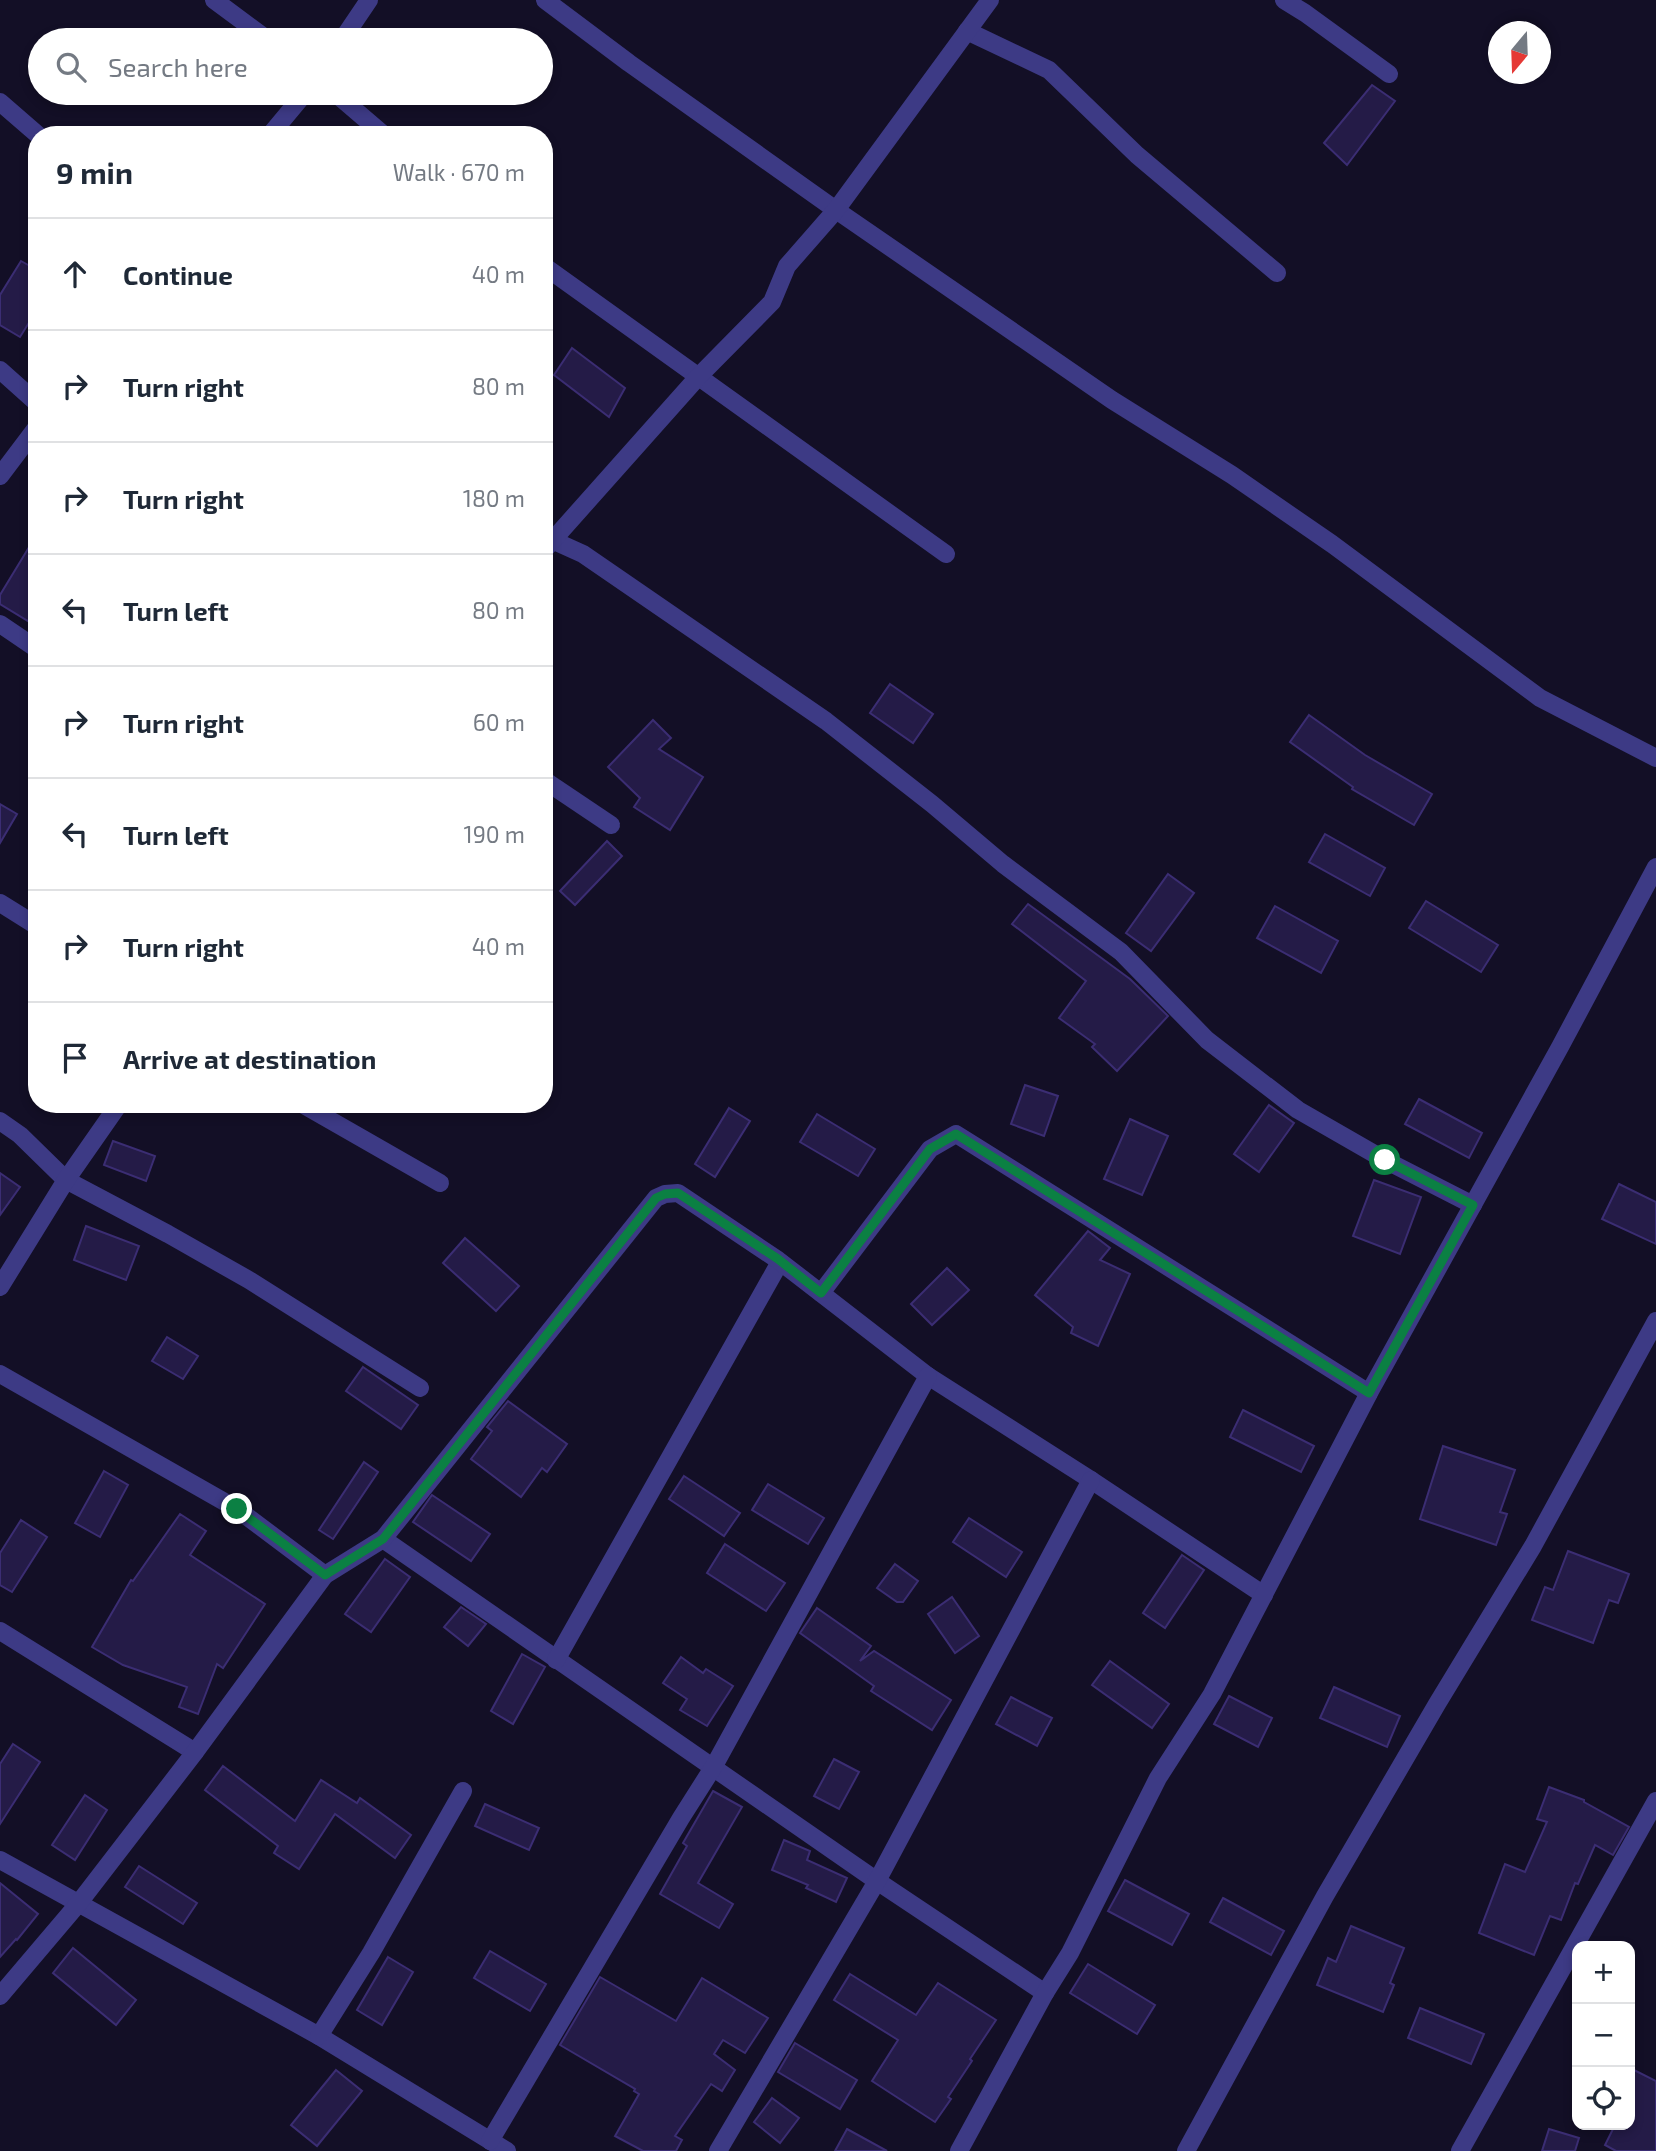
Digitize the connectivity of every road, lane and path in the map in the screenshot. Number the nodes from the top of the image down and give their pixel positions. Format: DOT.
graph roads {
  1 [pos="214,0"];
  2 [pos="369,0"];
  3 [pos="545,0"];
  4 [pos="990,0"];
  5 [pos="1284,0"];
  6 [pos="252,28"];
  7 [pos="350,28"];
  8 [pos="967,31"];
  9 [pos="1389,74"];
  10 [pos="0,102"];
  11 [pos="295,105"];
  12 [pos="349,105"];
  13 [pos="28,126"];
  14 [pos="278,126"];
  15 [pos="374,126"];
  16 [pos="836,210"];
  17 [pos="553,272"];
  18 [pos="1277,273"];
  19 [pos="0,370"];
  20 [pos="698,377"];
  21 [pos="28,396"];
  22 [pos="28,439"];
  23 [pos="0,476"];
  24 [pos="553,534"];
  25 [pos="553,543"];
  26 [pos="947,554"];
  27 [pos="0,624"];
  28 [pos="28,643"];
  29 [pos="1656,758"];
  30 [pos="553,786"];
  31 [pos="611,825"];
  32 [pos="1656,867"];
  33 [pos="0,903"];
  34 [pos="28,920"];
  35 [pos="113,1113"];
  36 [pos="318,1113"];
  37 [pos="0,1121"];
  38 [pos="66,1180"];
  39 [pos="440,1182"];
  40 [pos="1473,1205"];
  41 [pos="780,1262"];
  42 [pos="0,1287"];
  43 [pos="821,1293"];
  44 [pos="1656,1321"];
  45 [pos="0,1374"];
  46 [pos="929,1376"];
  47 [pos="420,1388"];
  48 [pos="1369,1393"];
  49 [pos="1091,1480"];
  50 [pos="383,1539"];
  51 [pos="325,1575"];
  52 [pos="1264,1595"];
  53 [pos="0,1632"];
  54 [pos="556,1660"];
  55 [pos="195,1752"];
  56 [pos="714,1766"];
  57 [pos="463,1791"];
  58 [pos="1656,1801"];
  59 [pos="0,1860"];
  60 [pos="877,1881"];
  61 [pos="78,1904"];
  62 [pos="1045,1993"];
  63 [pos="0,1996"];
  64 [pos="319,2036"];
  65 [pos="490,2141"];
  66 [pos="507,2151"];
  67 [pos="718,2151"];
  68 [pos="959,2151"];
  69 [pos="1186,2151"];
  70 [pos="1460,2151"];
  1 -- 6 [label="street"];
  2 -- 7 [label="street"];
  3 -- 16 [label="street"];
  4 -- 8 [label="street"];
  5 -- 9 [label="street"];
  8 -- 16 [label="street"];
  8 -- 18 [label="street"];
  10 -- 13 [label="street"];
  11 -- 14 [label="street"];
  12 -- 15 [label="street"];
  16 -- 20 [label="street"];
  16 -- 29 [label="street"];
  17 -- 20 [label="street"];
  19 -- 21 [label="street"];
  20 -- 24 [label="street"];
  20 -- 26 [label="street"];
  22 -- 23 [label="street"];
  25 -- 40 [label="street"];
  27 -- 28 [label="street"];
  30 -- 31 [label="street"];
  32 -- 40 [label="street"];
  33 -- 34 [label="street"];
  35 -- 38 [label="street"];
  36 -- 39 [label="street"];
  37 -- 38 [label="street"];
  38 -- 42 [label="street"];
  38 -- 47 [label="street"];
  40 -- 48 [label="street"];
  41 -- 43 [label="street"];
  41 -- 50 [label="street"];
  41 -- 54 [label="street"];
  43 -- 46 [label="street"];
  43 -- 48 [label="street"];
  44 -- 69 [label="street"];
  45 -- 51 [label="street"];
  46 -- 49 [label="street"];
  46 -- 56 [label="street"];
  48 -- 52 [label="street"];
  49 -- 52 [label="street"];
  49 -- 60 [label="street"];
  50 -- 51 [label="street"];
  50 -- 54 [label="street"];
  51 -- 55 [label="street"];
  52 -- 62 [label="street"];
  53 -- 55 [label="street"];
  54 -- 56 [label="street"];
  55 -- 61 [label="street"];
  56 -- 60 [label="street"];
  56 -- 65 [label="street"];
  57 -- 64 [label="street"];
  58 -- 70 [label="street"];
  59 -- 61 [label="street"];
  60 -- 62 [label="street"];
  60 -- 67 [label="street"];
  61 -- 63 [label="street"];
  61 -- 64 [label="street"];
  62 -- 68 [label="street"];
  64 -- 65 [label="street"];
  65 -- 66 [label="street"];
}
